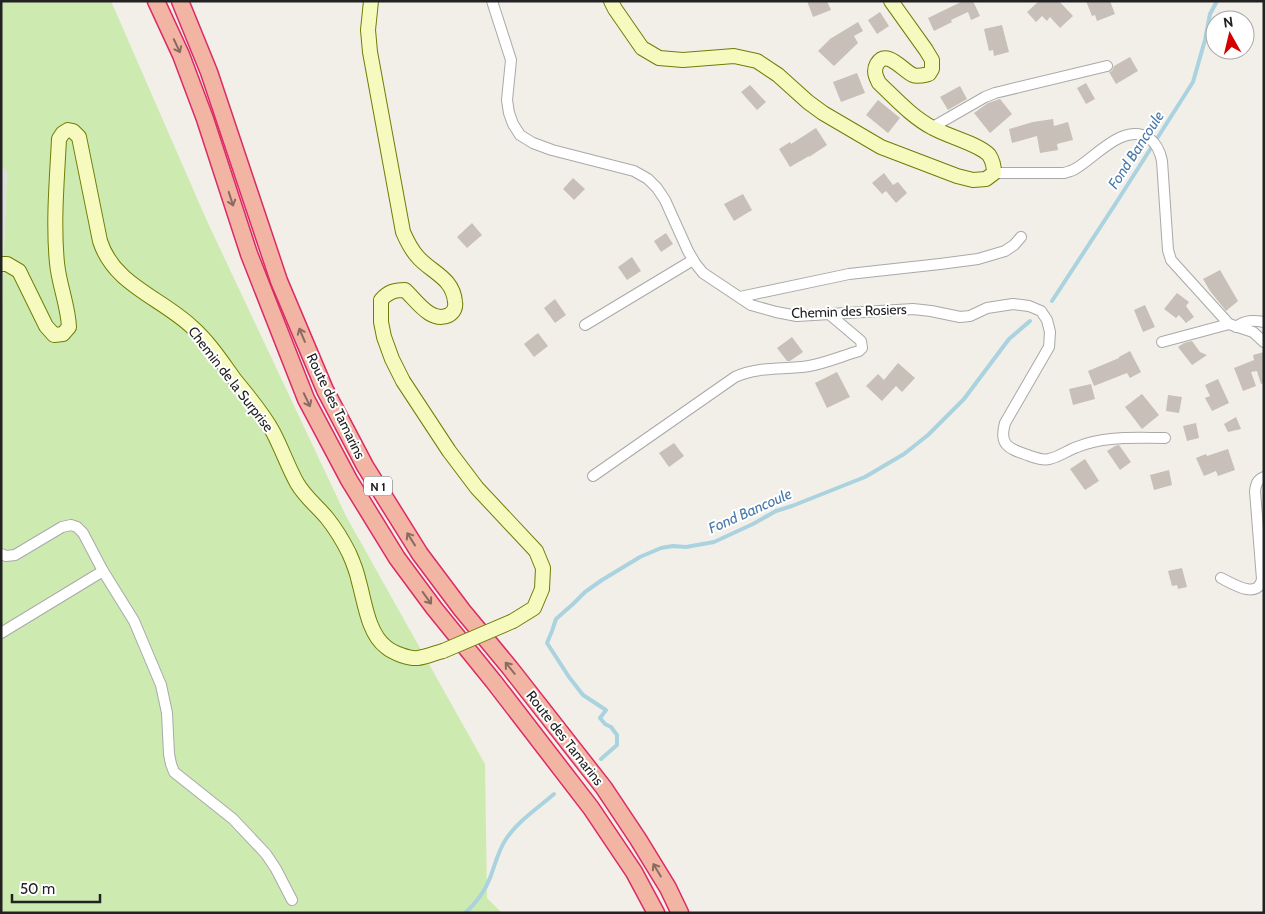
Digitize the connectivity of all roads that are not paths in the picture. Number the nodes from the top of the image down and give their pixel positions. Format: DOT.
graph roads {
  1 [pos="156,1"];
  2 [pos="180,1"];
  3 [pos="370,1"];
  4 [pos="492,1"];
  5 [pos="611,1"];
  6 [pos="891,1"];
  7 [pos="1107,66"];
  8 [pos="931,128"];
  9 [pos="994,173"];
  10 [pos="1021,238"];
  11 [pos="693,260"];
  12 [pos="1,264"];
  13 [pos="740,297"];
  14 [pos="829,314"];
  15 [pos="1264,322"];
  16 [pos="584,325"];
  17 [pos="1233,326"];
  18 [pos="1162,342"];
  19 [pos="1264,342"];
  20 [pos="1165,438"];
  21 [pos="593,476"];
  22 [pos="1264,477"];
  23 [pos="1,554"];
  24 [pos="103,571"];
  25 [pos="1221,578"];
  26 [pos="1,633"];
  27 [pos="292,900"];
  28 [pos="656,913"];
  29 [pos="680,913"];
  1 -- 28 [label="highway, Route des Tamarins / N 1, one-way"];
  29 -- 2 [label="highway, Route des Tamarins / N 1, one-way"];
  3 -- 12 [label="main road, Chemin de la Surprise, bridge"];
  4 -- 11 [label="street, Chemin des Rosiers"];
  5 -- 9 [label="main road"];
  6 -- 8 [label="main road"];
  7 -- 8 [label="street"];
  8 -- 9 [label="main road"];
  9 -- 17 [label="street"];
  10 -- 13 [label="street"];
  11 -- 13 [label="street, Chemin des Rosiers"];
  11 -- 16 [label="street"];
  13 -- 14 [label="street, Chemin des Rosiers"];
  14 -- 20 [label="street, Chemin des Rosiers"];
  14 -- 21 [label="street"];
  15 -- 17 [label="street"];
  17 -- 18 [label="street"];
  17 -- 19 [label="street"];
  22 -- 25 [label="street"];
  23 -- 24 [label="street"];
  24 -- 26 [label="street"];
  24 -- 27 [label="street"];
}
